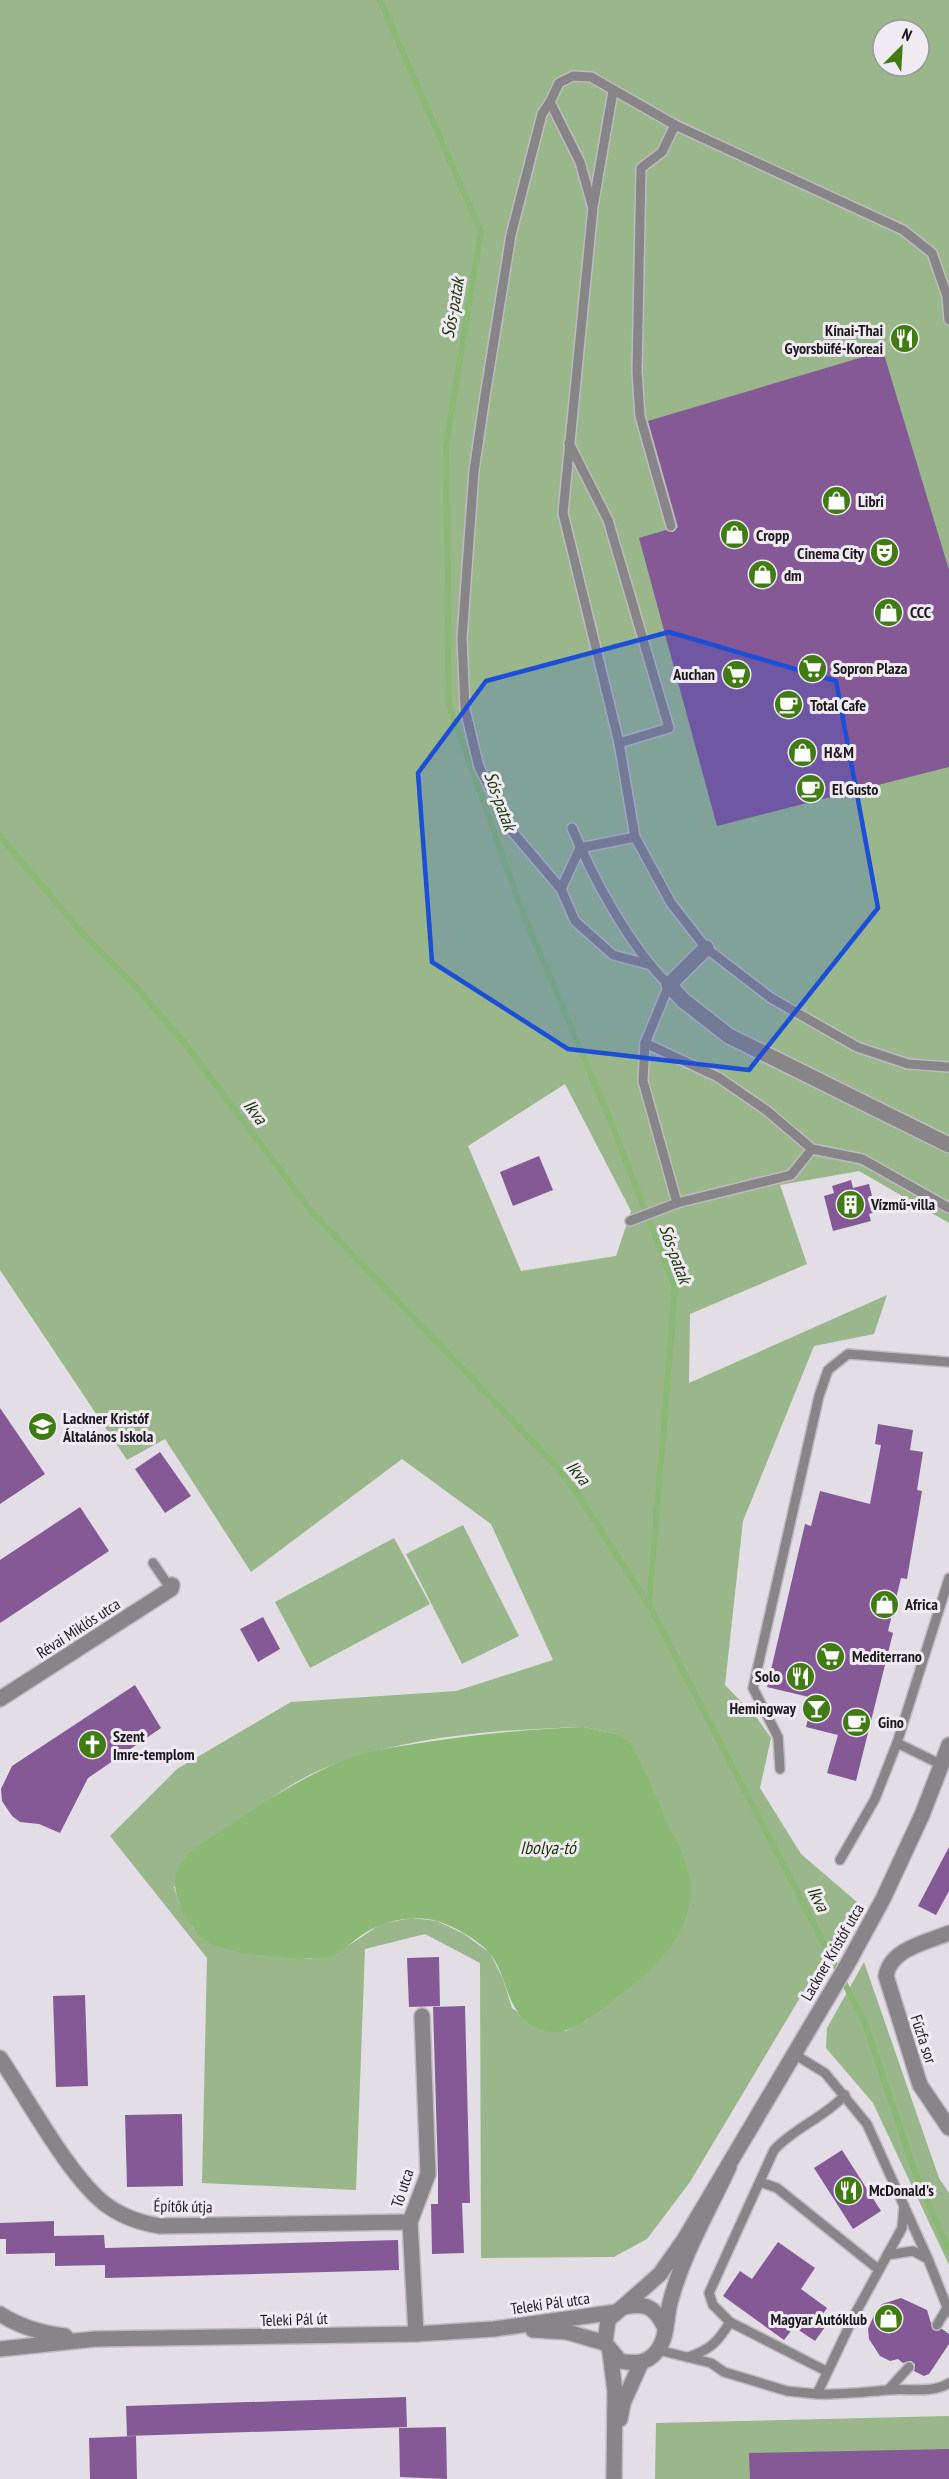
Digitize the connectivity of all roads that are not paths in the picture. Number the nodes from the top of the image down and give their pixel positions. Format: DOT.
graph roads {
  1 [pos="614,91"];
  2 [pos="550,102"];
  3 [pos="675,125"];
  4 [pos="593,207"];
  5 [pos="949,320"];
  6 [pos="569,442"];
  7 [pos="670,526"];
  8 [pos="619,743"];
  9 [pos="572,828"];
  10 [pos="635,837"];
  11 [pos="580,848"];
  12 [pos="561,889"];
  13 [pos="706,948"];
  14 [pos="647,964"];
  15 [pos="669,986"];
  16 [pos="645,1043"];
  17 [pos="949,1067"];
  18 [pos="949,1145"];
  19 [pos="812,1149"];
  20 [pos="677,1203"];
  21 [pos="949,1208"];
  22 [pos="633,1220"];
  23 [pos="949,1362"];
  24 [pos="153,1563"];
  25 [pos="949,1578"];
  26 [pos="171,1587"];
  27 [pos="0,1699"];
  28 [pos="897,1743"];
  29 [pos="949,1745"];
  30 [pos="945,1767"];
  31 [pos="780,1769"];
  32 [pos="840,1860"];
  33 [pos="949,1933"];
  34 [pos="422,2016"];
  35 [pos="794,2054"];
  36 [pos="0,2058"];
  37 [pos="845,2095"];
  38 [pos="949,2127"];
  39 [pos="729,2167"];
  40 [pos="760,2182"];
  41 [pos="904,2206"];
  42 [pos="410,2222"];
  43 [pos="887,2255"];
  44 [pos="928,2259"];
  45 [pos="878,2269"];
  46 [pos="620,2309"];
  47 [pos="948,2310"];
  48 [pos="0,2314"];
  49 [pos="730,2322"];
  50 [pos="937,2325"];
  51 [pos="664,2326"];
  52 [pos="494,2329"];
  53 [pos="416,2334"];
  54 [pos="95,2339"];
  55 [pos="608,2348"];
  56 [pos="0,2349"];
  57 [pos="658,2350"];
  58 [pos="688,2357"];
  59 [pos="641,2363"];
  60 [pos="909,2367"];
  61 [pos="826,2371"];
  62 [pos="949,2383"];
  63 [pos="889,2390"];
  64 [pos="817,2394"];
  65 [pos="615,2451"];
  66 [pos="614,2479"];
  1 -- 2 [label="lane"];
  1 -- 3 [label="lane"];
  1 -- 4 [label="lane"];
  2 -- 4 [label="lane"];
  2 -- 12 [label="lane"];
  3 -- 5 [label="lane"];
  3 -- 7 [label="lane"];
  4 -- 6 [label="lane"];
  6 -- 8 [label="lane"];
  6 -- 8 [label="lane"];
  8 -- 10 [label="lane"];
  9 -- 11 [label="lane"];
  10 -- 11 [label="lane"];
  10 -- 13 [label="lane"];
  11 -- 12 [label="lane"];
  11 -- 14 [label="lane"];
  12 -- 14 [label="lane"];
  13 -- 15 [label="street"];
  13 -- 17 [label="lane"];
  14 -- 15 [label="lane"];
  15 -- 16 [label="lane"];
  15 -- 18 [label="street"];
  16 -- 19 [label="lane"];
  16 -- 20 [label="lane"];
  19 -- 20 [label="lane"];
  19 -- 21 [label="lane"];
  20 -- 22 [label="lane"];
  23 -- 31 [label="lane"];
  24 -- 26 [label="lane"];
  25 -- 28 [label="lane"];
  26 -- 27 [label="street, Révai Miklós utca"];
  28 -- 30 [label="lane"];
  28 -- 32 [label="lane"];
  29 -- 30 [label="street, Lackner Kristóf utca"];
  30 -- 35 [label="street, Lackner Kristóf utca"];
  33 -- 38 [label="street, Fűzfa sor"];
  34 -- 42 [label="street, Tó utca"];
  35 -- 37 [label="lane"];
  35 -- 39 [label="street, Lackner Kristóf utca"];
  36 -- 42 [label="street, Építők útja"];
  37 -- 40 [label="lane"];
  37 -- 41 [label="lane"];
  39 -- 46 [label="street, Lackner Kristóf utca"];
  39 -- 51 [label="street, Lackner Kristóf utca"];
  40 -- 45 [label="lane"];
  40 -- 49 [label="lane"];
  41 -- 43 [label="lane"];
  41 -- 44 [label="lane"];
  42 -- 53 [label="street, Tó utca"];
  43 -- 44 [label="lane"];
  43 -- 45 [label="lane"];
  44 -- 47 [label="lane"];
  45 -- 61 [label="lane"];
  46 -- 51 [label="street"];
  46 -- 52 [label="street, Teleki Pál utca"];
  46 -- 55 [label="street, Lackner Kristóf utca"];
  47 -- 50 [label="lane"];
  48 -- 54 [label="street, Teleki Pál út"];
  49 -- 58 [label="lane"];
  49 -- 61 [label="lane"];
  51 -- 57 [label="street, Lackner Kristóf utca"];
  52 -- 53 [label="street, Teleki Pál út"];
  52 -- 55 [label="street, Teleki Pál utca"];
  53 -- 54 [label="street, Teleki Pál út"];
  54 -- 56 [label="street, Teleki Pál út"];
  55 -- 59 [label="street"];
  55 -- 65 [label="street, Lackner Kristóf utca"];
  57 -- 58 [label="lane"];
  57 -- 59 [label="street, Lackner Kristóf utca"];
  58 -- 64 [label="lane"];
  59 -- 65 [label="street, Lackner Kristóf utca"];
  60 -- 63 [label="lane"];
  61 -- 64 [label="lane"];
  62 -- 63 [label="lane"];
  63 -- 64 [label="lane"];
  65 -- 66 [label="street, Lackner Kristóf utca"];
}
